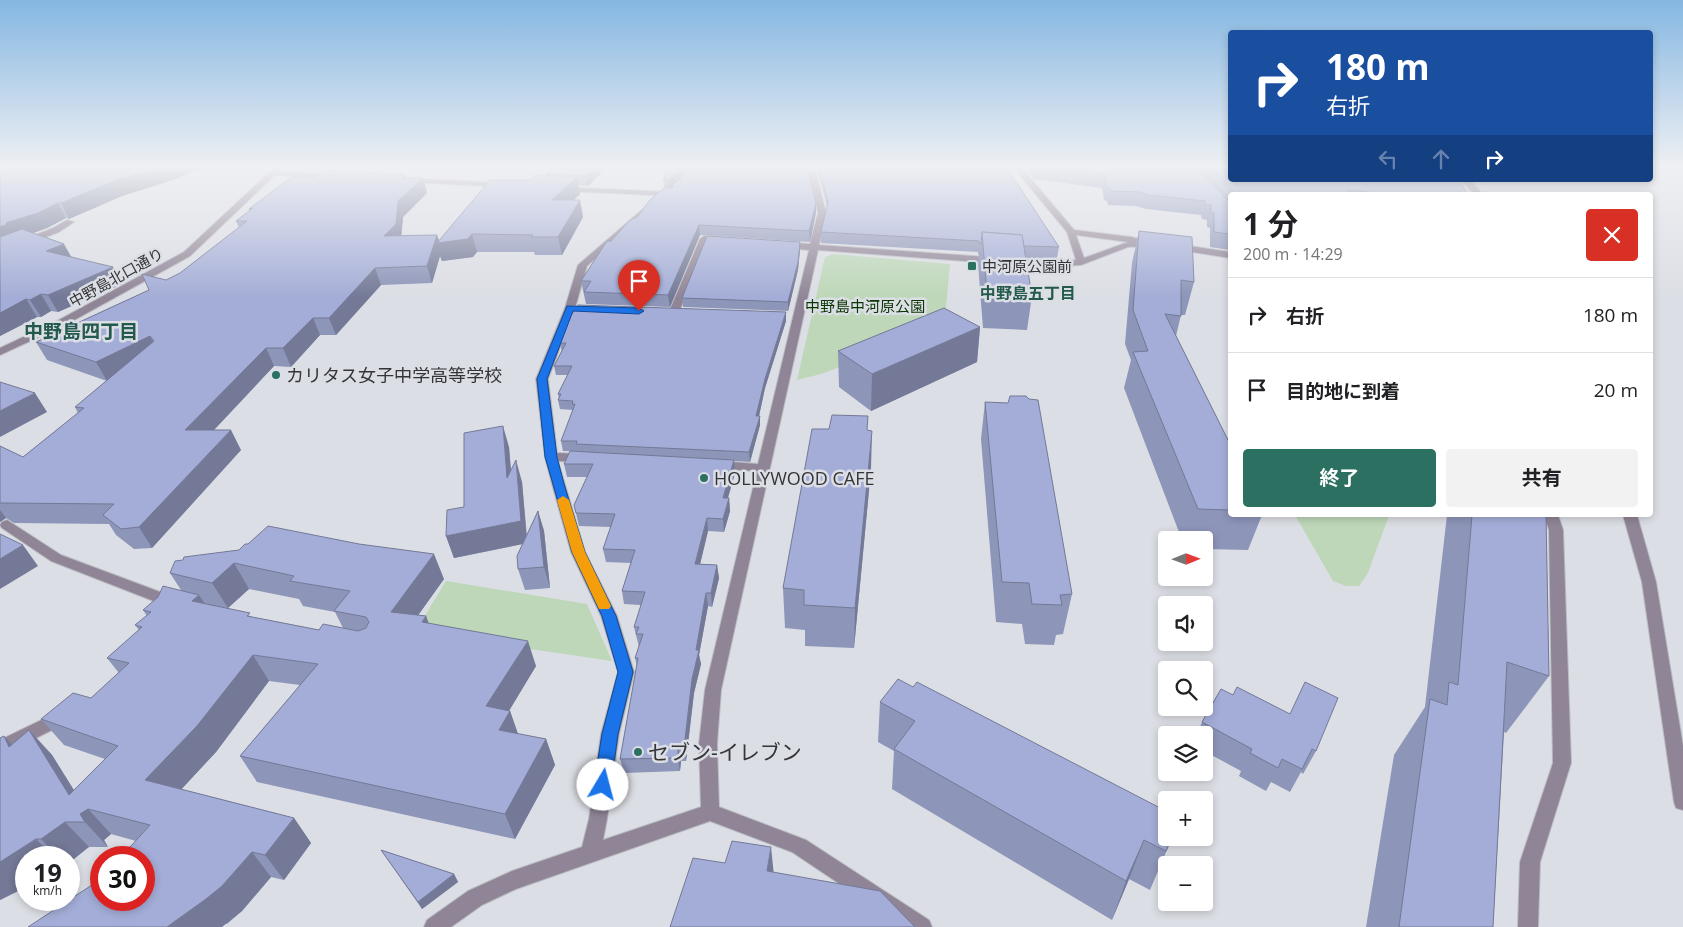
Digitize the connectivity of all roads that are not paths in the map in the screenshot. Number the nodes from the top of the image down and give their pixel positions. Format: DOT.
graph roads {
  1 [pos="233,211"];
  2 [pos="644,211"];
  3 [pos="822,211"];
  4 [pos="1053,211"];
  5 [pos="70,222"];
  6 [pos="1070,232"];
  7 [pos="732,241"];
  8 [pos="769,244"];
  9 [pos="1158,244"];
  10 [pos="816,247"];
  11 [pos="0,252"];
  12 [pos="1228,255"];
  13 [pos="1081,262"];
  14 [pos="674,312"];
  15 [pos="0,352"];
  16 [pos="551,457"];
  17 [pos="599,459"];
  18 [pos="705,464"];
  19 [pos="763,468"];
  20 [pos="1552,517"];
  21 [pos="1631,517"];
  22 [pos="7,525"];
  23 [pos="169,602"];
  24 [pos="188,607"];
  25 [pos="159,618"];
  26 [pos="73,711"];
  27 [pos="0,748"];
  28 [pos="1683,802"];
  29 [pos="710,812"];
  30 [pos="590,853"];
  31 [pos="434,927"];
  32 [pos="922,927"];
  33 [pos="1528,927"];
  1 -- 15 [label="street, 中野島北口通り"];
  2 -- 16 [label="street"];
  3 -- 10 [label="street"];
  4 -- 6 [label="street"];
  5 -- 11 [label="street"];
  6 -- 9 [label="street"];
  6 -- 13 [label="street"];
  7 -- 14 [label="street"];
  8 -- 10 [label="street"];
  9 -- 12 [label="street"];
  9 -- 13 [label="street"];
  10 -- 13 [label="street"];
  10 -- 19 [label="street"];
  16 -- 17 [label="street"];
  16 -- 30 [label="street"];
  18 -- 19 [label="street"];
  19 -- 29 [label="street"];
  20 -- 33 [label="street"];
  21 -- 28 [label="street"];
  22 -- 23 [label="street"];
  23 -- 24 [label="street"];
  23 -- 25 [label="street"];
  26 -- 27 [label="street"];
  29 -- 30 [label="street"];
  29 -- 32 [label="street"];
  30 -- 31 [label="street"];
}
